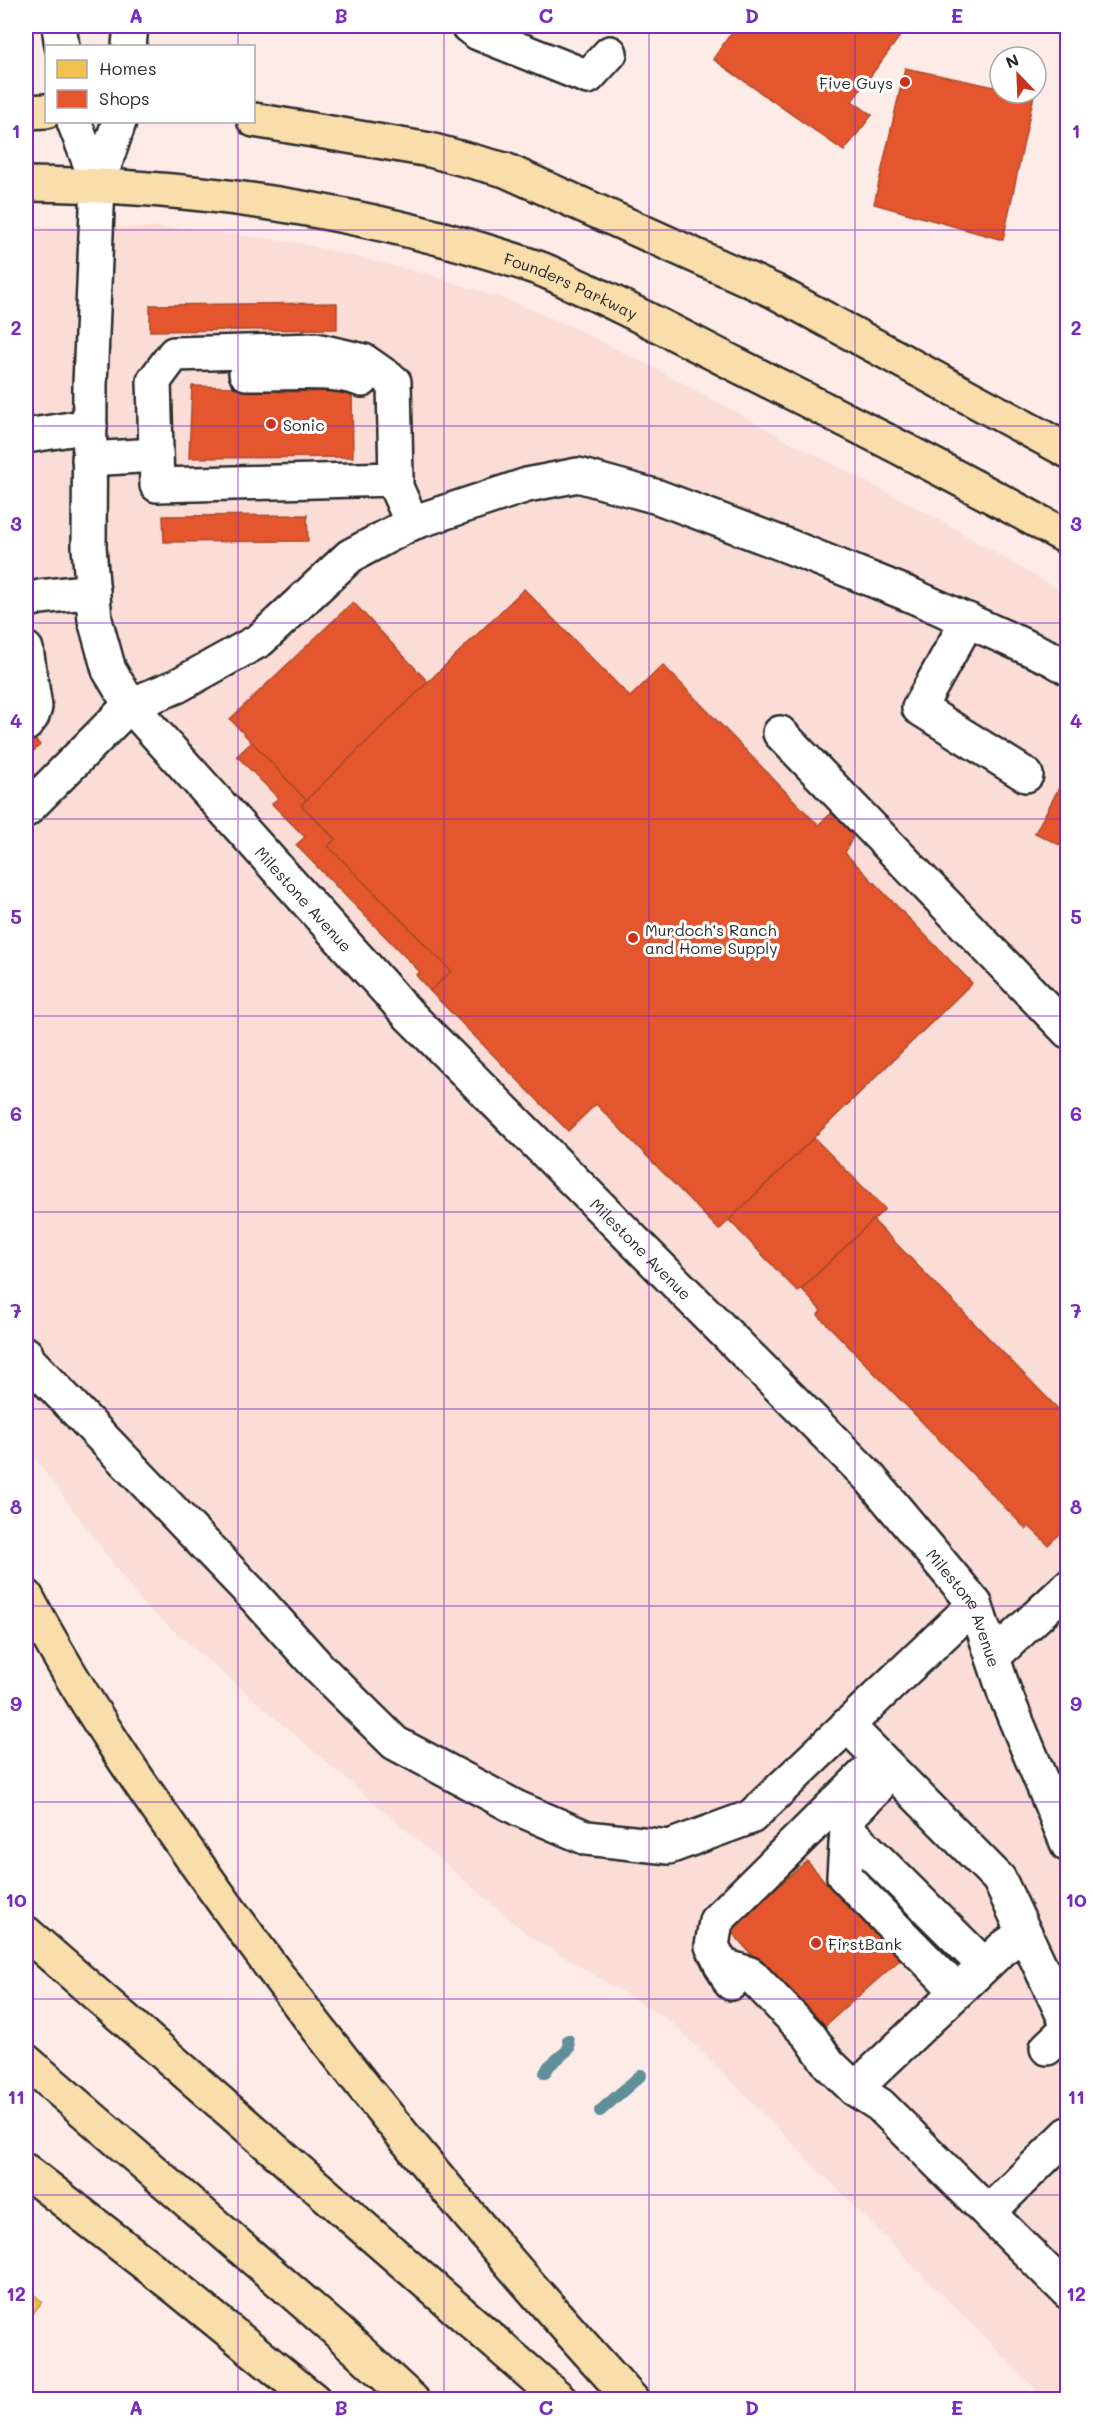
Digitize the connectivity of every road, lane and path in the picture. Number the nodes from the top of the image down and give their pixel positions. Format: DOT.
graph roads {
  1 [pos="59,26"];
  2 [pos="131,26"];
  3 [pos="468,26"];
  4 [pos="62,45"];
  5 [pos="129,45"];
  6 [pos="610,53"];
  7 [pos="45,111"];
  8 [pos="26,112"];
  9 [pos="255,120"];
  10 [pos="74,123"];
  11 [pos="119,123"];
  12 [pos="26,184"];
  13 [pos="98,184"];
  14 [pos="90,426"];
  15 [pos="26,436"];
  16 [pos="1068,451"];
  17 [pos="156,455"];
  18 [pos="90,459"];
  19 [pos="396,479"];
  20 [pos="412,523"];
  21 [pos="1068,538"];
  22 [pos="93,591"];
  23 [pos="26,602"];
  24 [pos="968,620"];
  25 [pos="26,649"];
  26 [pos="1068,668"];
  27 [pos="130,705"];
  28 [pos="26,724"];
  29 [pos="780,733"];
  30 [pos="1026,775"];
  31 [pos="26,810"];
  32 [pos="1068,1031"];
  33 [pos="26,1354"];
  34 [pos="1068,1587"];
  35 [pos="26,1596"];
  36 [pos="975,1604"];
  37 [pos="993,1657"];
  38 [pos="847,1725"];
  39 [pos="887,1766"];
  40 [pos="1057,1785"];
  41 [pos="809,1829"];
  42 [pos="846,1840"];
  43 [pos="1068,1845"];
  44 [pos="26,1933"];
  45 [pos="1025,1933"];
  46 [pos="970,1978"];
  47 [pos="1061,2034"];
  48 [pos="26,2061"];
  49 [pos="855,2089"];
  50 [pos="1068,2134"];
  51 [pos="26,2170"];
  52 [pos="989,2212"];
  53 [pos="1068,2292"];
  54 [pos="314,2400"];
  55 [pos="412,2400"];
  56 [pos="561,2400"];
  57 [pos="632,2400"];
  1 -- 4 [label="street"];
  2 -- 5 [label="street"];
  3 -- 6 [label="street"];
  7 -- 8 [label="highway"];
  9 -- 16 [label="highway"];
  10 -- 13 [label="street"];
  11 -- 13 [label="street"];
  12 -- 13 [label="highway, Founders Parkway"];
  13 -- 14 [label="street, Milestone Avenue"];
  13 -- 21 [label="highway, Founders Parkway"];
  14 -- 15 [label="street"];
  14 -- 18 [label="street, Milestone Avenue"];
  17 -- 18 [label="street"];
  17 -- 19 [label="street"];
  17 -- 19 [label="street"];
  18 -- 22 [label="street, Milestone Avenue"];
  19 -- 20 [label="street"];
  20 -- 24 [label="street"];
  20 -- 27 [label="street"];
  22 -- 23 [label="street"];
  22 -- 27 [label="street, Milestone Avenue"];
  24 -- 26 [label="street"];
  24 -- 30 [label="street"];
  25 -- 28 [label="street"];
  27 -- 31 [label="street"];
  27 -- 36 [label="street, Milestone Avenue"];
  29 -- 32 [label="street"];
  33 -- 38 [label="street"];
  34 -- 37 [label="street"];
  35 -- 57 [label="highway"];
  36 -- 37 [label="street, Milestone Avenue"];
  36 -- 38 [label="street"];
  37 -- 40 [label="street, Milestone Avenue"];
  38 -- 39 [label="street"];
  39 -- 41 [label="street"];
  39 -- 42 [label="street"];
  39 -- 45 [label="street"];
  40 -- 43 [label="street, Milestone Avenue"];
  41 -- 42 [label="street"];
  41 -- 49 [label="street"];
  42 -- 46 [label="street"];
  44 -- 56 [label="highway"];
  45 -- 46 [label="street"];
  45 -- 47 [label="street"];
  46 -- 49 [label="street"];
  48 -- 55 [label="highway"];
  49 -- 52 [label="street"];
  50 -- 52 [label="street"];
  51 -- 54 [label="highway"];
  52 -- 53 [label="street"];
}
